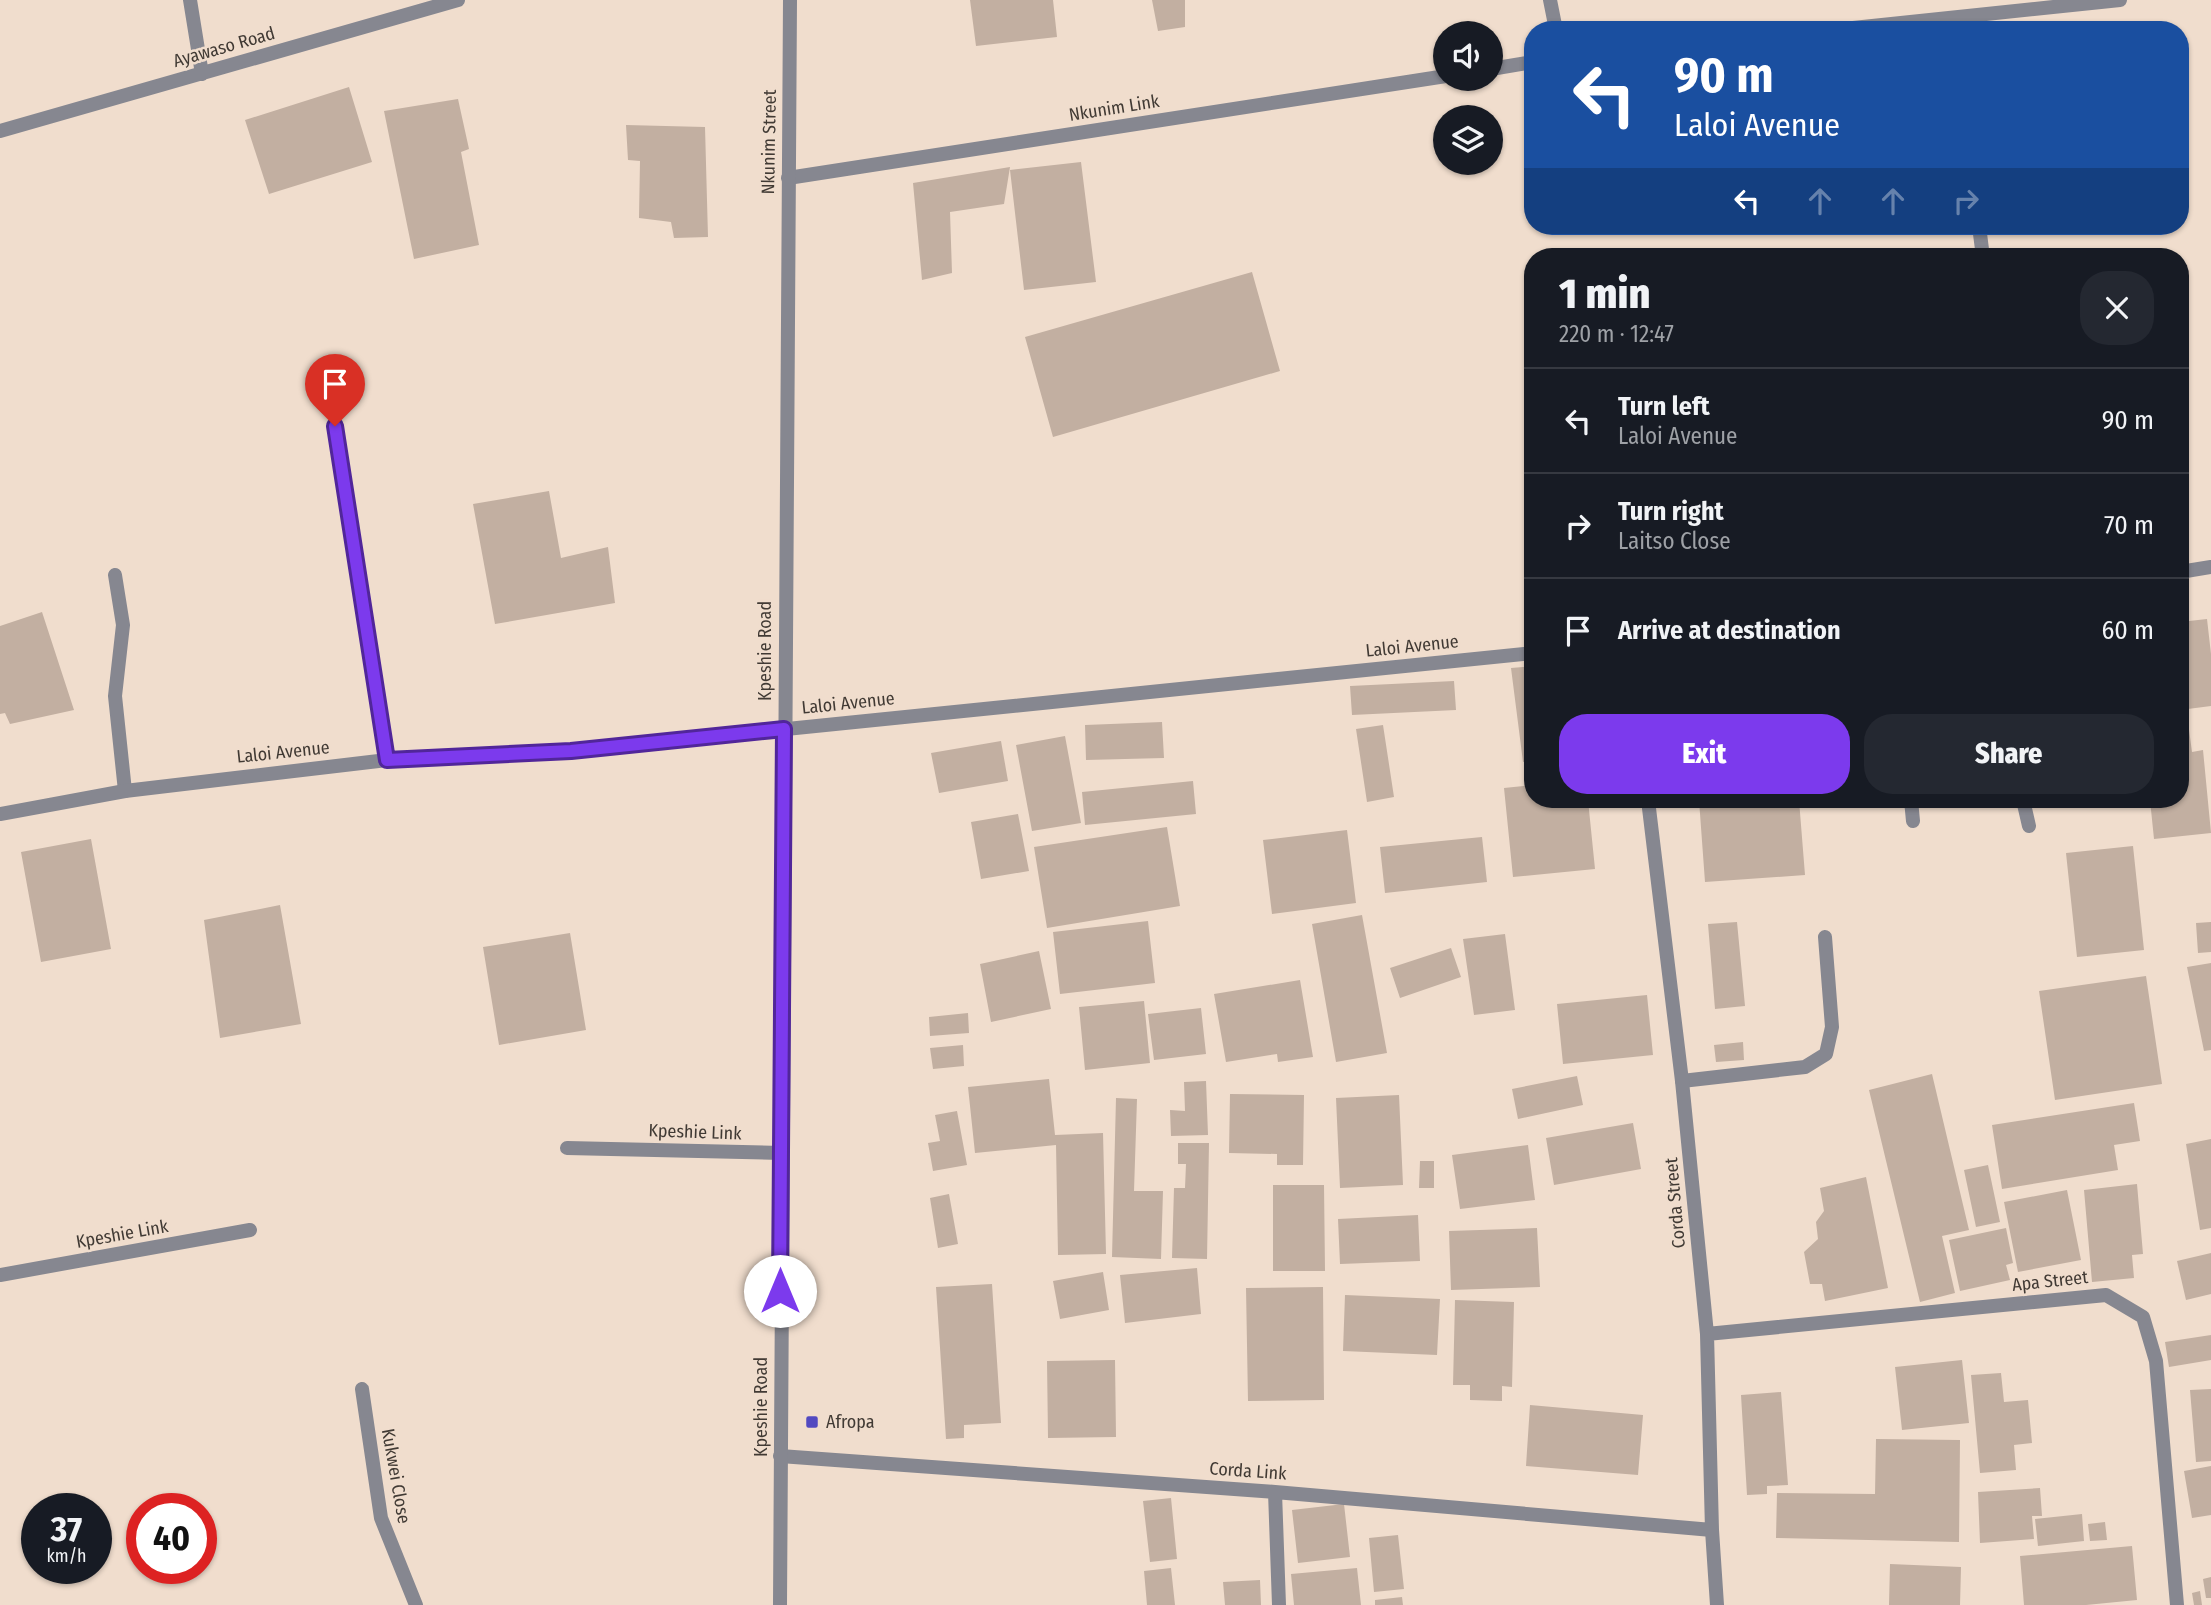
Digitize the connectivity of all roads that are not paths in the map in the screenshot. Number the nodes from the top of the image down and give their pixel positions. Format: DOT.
graph roads {
  1 [pos="190,0"];
  2 [pos="458,0"];
  3 [pos="790,0"];
  4 [pos="1550,0"];
  5 [pos="2120,0"];
  6 [pos="1989,7"];
  7 [pos="1554,21"];
  8 [pos="1959,21"];
  9 [pos="1524,64"];
  10 [pos="1503,67"];
  11 [pos="202,74"];
  12 [pos="1433,78"];
  13 [pos="0,131"];
  14 [pos="788,178"];
  15 [pos="786,285"];
  16 [pos="335,426"];
  17 [pos="2211,567"];
  18 [pos="2189,571"];
  19 [pos="115,575"];
  20 [pos="1524,654"];
  21 [pos="784,729"];
  22 [pos="387,760"];
  23 [pos="125,791"];
  24 [pos="1649,808"];
  25 [pos="1912,808"];
  26 [pos="2025,808"];
  27 [pos="0,814"];
  28 [pos="1913,821"];
  29 [pos="2029,826"];
  30 [pos="1825,937"];
  31 [pos="1682,1081"];
  32 [pos="567,1148"];
  33 [pos="781,1153"];
  34 [pos="250,1230"];
  35 [pos="0,1275"];
  36 [pos="1707,1334"];
  37 [pos="362,1389"];
  38 [pos="780,1456"];
  39 [pos="1275,1492"];
  40 [pos="1712,1530"];
  41 [pos="416,1605"];
  42 [pos="780,1605"];
  43 [pos="1279,1605"];
  44 [pos="1717,1605"];
  45 [pos="2177,1605"];
  1 -- 11 [label="street"];
  2 -- 11 [label="street, Ayawaso Road"];
  3 -- 14 [label="street, Nkunim Street"];
  4 -- 7 [label="street"];
  5 -- 6 [label="street"];
  6 -- 8 [label="street"];
  9 -- 10 [label="street"];
  11 -- 13 [label="street, Ayawaso Road"];
  12 -- 14 [label="street, Nkunim Link"];
  14 -- 15 [label="street, Nkunim Street"];
  15 -- 21 [label="street, Kpeshie Road"];
  16 -- 22 [label="street"];
  17 -- 18 [label="street"];
  19 -- 23 [label="street"];
  20 -- 21 [label="street, Laloi Avenue"];
  21 -- 22 [label="street, Laloi Avenue"];
  21 -- 33 [label="street, Kpeshie Road"];
  22 -- 23 [label="street, Laloi Avenue"];
  23 -- 27 [label="street, Laloi Avenue"];
  24 -- 31 [label="street, Corda Street"];
  25 -- 28 [label="street"];
  26 -- 29 [label="street"];
  30 -- 31 [label="street"];
  31 -- 36 [label="street, Corda Street"];
  32 -- 33 [label="street, Kpeshie Link"];
  33 -- 38 [label="street, Kpeshie Road"];
  34 -- 35 [label="street, Kpeshie Link"];
  36 -- 40 [label="street, Corda Street"];
  36 -- 45 [label="street, Apa Street"];
  37 -- 41 [label="street, Kukwei Close"];
  38 -- 39 [label="street, Corda Link"];
  38 -- 42 [label="street, Kpeshie Road"];
  39 -- 40 [label="street, Corda Link"];
  39 -- 43 [label="street"];
  40 -- 44 [label="street, Corda Street"];
}
